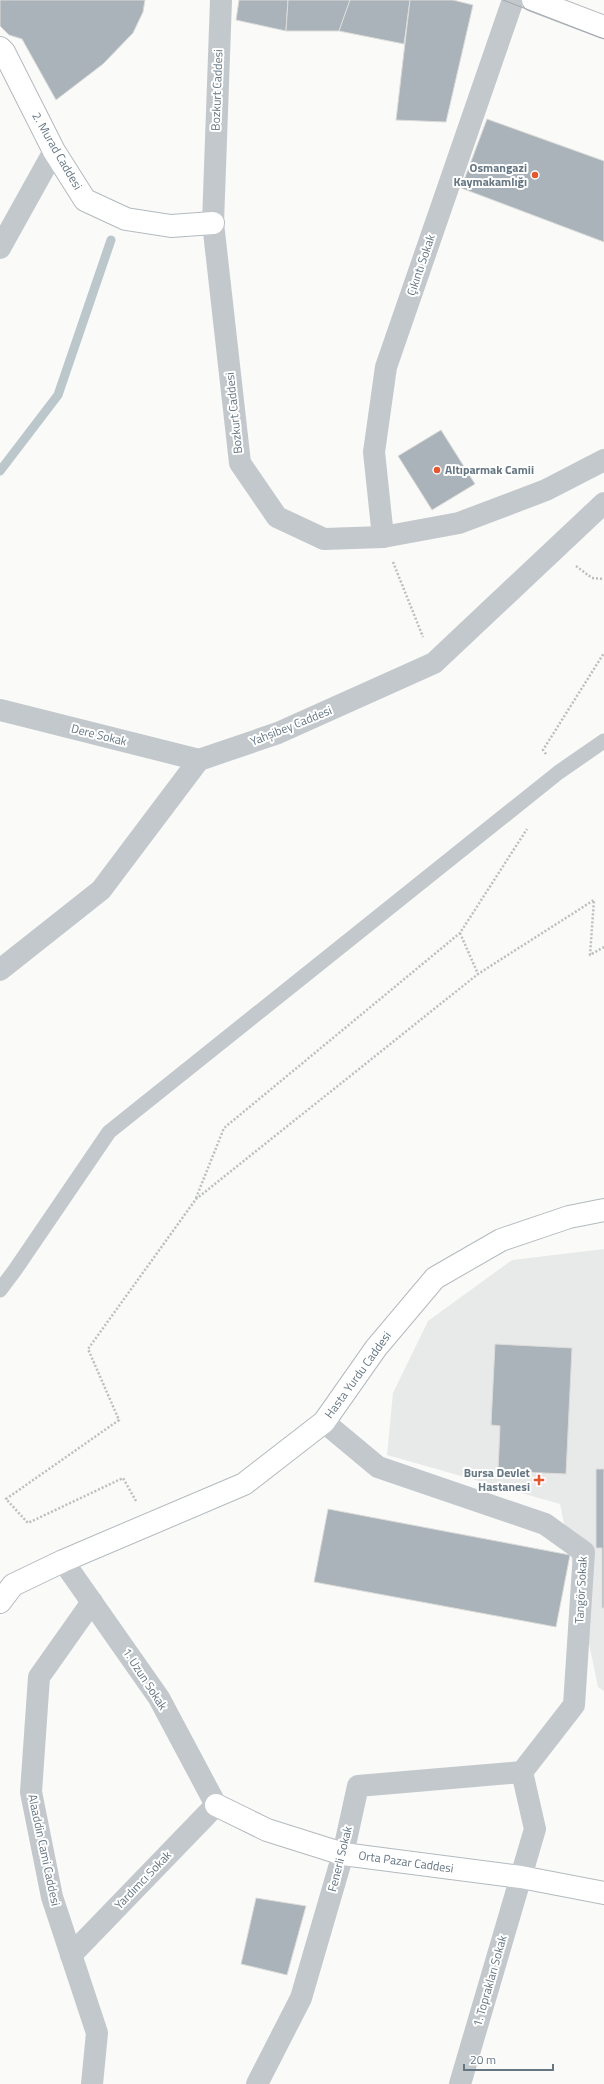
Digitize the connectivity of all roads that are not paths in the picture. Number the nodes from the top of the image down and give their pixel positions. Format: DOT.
graph roads {
  1 [pos="221,0"];
  2 [pos="513,0"];
  3 [pos="534,0"];
  4 [pos="604,27"];
  5 [pos="0,48"];
  6 [pos="54,151"];
  7 [pos="214,223"];
  8 [pos="0,248"];
  9 [pos="604,460"];
  10 [pos="604,503"];
  11 [pos="383,537"];
  12 [pos="0,710"];
  13 [pos="604,741"];
  14 [pos="199,760"];
  15 [pos="0,970"];
  16 [pos="604,1210"];
  17 [pos="0,1290"];
  18 [pos="324,1422"];
  19 [pos="63,1561"];
  20 [pos="0,1602"];
  21 [pos="92,1602"];
  22 [pos="522,1772"];
  23 [pos="216,1805"];
  24 [pos="343,1854"];
  25 [pos="521,1877"];
  26 [pos="604,1893"];
  27 [pos="71,1955"];
  28 [pos="92,2084"];
  29 [pos="257,2084"];
  30 [pos="460,2084"];
  1 -- 7 [label="street, Bozkurt Caddesi"];
  2 -- 11 [label="street, Çıkıntı Sokak"];
  3 -- 4 [label="main road"];
  5 -- 6 [label="main road, 2. Murad Caddesi"];
  6 -- 7 [label="main road, 2. Murad Caddesi"];
  6 -- 8 [label="street"];
  7 -- 11 [label="street, Bozkurt Caddesi"];
  9 -- 11 [label="street, Bozkurt Caddesi"];
  10 -- 14 [label="street, Yahşibey Caddesi"];
  12 -- 14 [label="street, Dere Sokak"];
  13 -- 17 [label="lane"];
  14 -- 15 [label="street"];
  16 -- 18 [label="main road, Hasta Yurdu Caddesi"];
  18 -- 19 [label="main road, Hasta Yurdu Caddesi"];
  18 -- 22 [label="street, Tangör Sokak"];
  19 -- 20 [label="main road, Hasta Yurdu Caddesi"];
  19 -- 21 [label="street, 1. Uzun Sokak"];
  21 -- 23 [label="street, 1. Uzun Sokak"];
  21 -- 27 [label="street, Alaaddin Cami Caddesi"];
  22 -- 24 [label="street, Fenerli Sokak"];
  22 -- 25 [label="street"];
  23 -- 24 [label="main road, Orta Pazar Caddesi"];
  23 -- 27 [label="street, Yardımcı Sokak"];
  24 -- 25 [label="main road, Orta Pazar Caddesi"];
  24 -- 29 [label="street, Fenerli Sokak"];
  25 -- 26 [label="main road, Orta Pazar Caddesi"];
  25 -- 30 [label="street, 1. Toprakları Sokak"];
  27 -- 28 [label="street, Alaaddin Cami Caddesi"];
}
